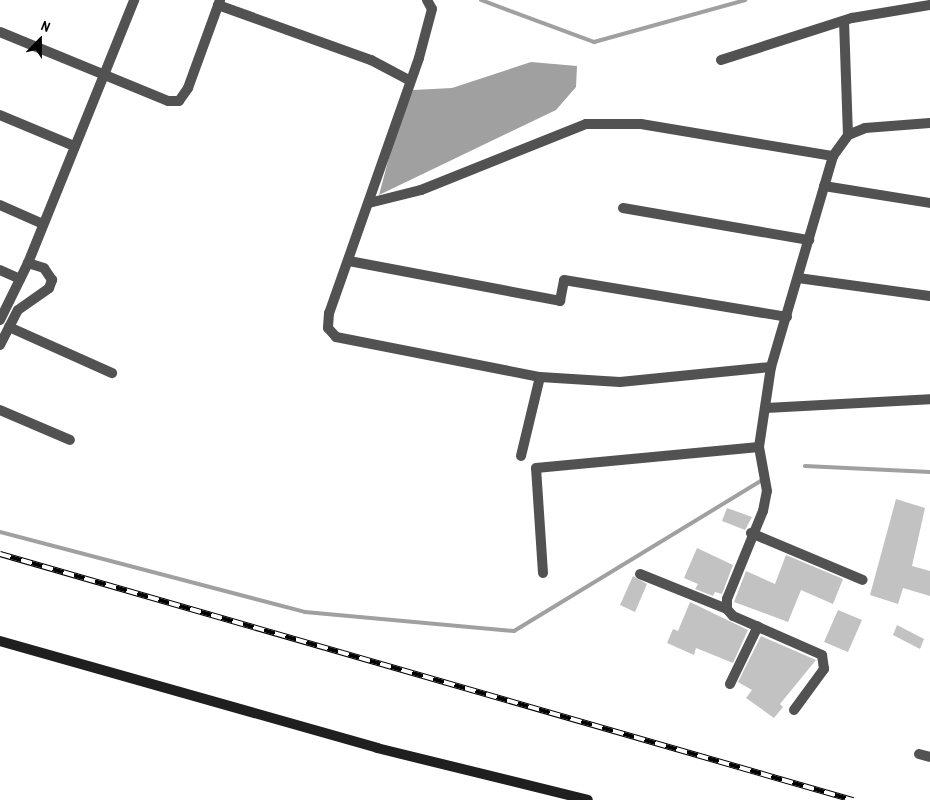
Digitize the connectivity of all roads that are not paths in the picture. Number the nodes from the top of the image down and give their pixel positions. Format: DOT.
graph roads {
  1 [pos="134,0"];
  2 [pos="427,0"];
  3 [pos="219,3"];
  4 [pos="930,5"];
  5 [pos="844,21"];
  6 [pos="0,32"];
  7 [pos="721,60"];
  8 [pos="101,74"];
  9 [pos="409,80"];
  10 [pos="0,115"];
  11 [pos="930,123"];
  12 [pos="848,134"];
  13 [pos="74,146"];
  14 [pos="833,156"];
  15 [pos="824,186"];
  16 [pos="930,202"];
  17 [pos="369,203"];
  18 [pos="0,205"];
  19 [pos="623,208"];
  20 [pos="43,224"];
  21 [pos="809,240"];
  22 [pos="349,261"];
  23 [pos="28,263"];
  24 [pos="0,270"];
  25 [pos="798,278"];
  26 [pos="20,279"];
  27 [pos="930,296"];
  28 [pos="786,317"];
  29 [pos="0,320"];
  30 [pos="9,327"];
  31 [pos="0,345"];
  32 [pos="771,366"];
  33 [pos="112,373"];
  34 [pos="540,376"];
  35 [pos="930,399"];
  36 [pos="766,408"];
  37 [pos="0,410"];
  38 [pos="70,440"];
  39 [pos="759,447"];
  40 [pos="521,456"];
  41 [pos="751,533"];
  42 [pos="543,573"];
  43 [pos="640,574"];
  44 [pos="864,580"];
  45 [pos="727,609"];
  46 [pos="758,626"];
  47 [pos="0,641"];
  48 [pos="730,684"];
  49 [pos="794,710"];
  50 [pos="919,754"];
  51 [pos="930,757"];
  52 [pos="588,800"];
  1 -- 8 [label="street"];
  2 -- 9 [label="street"];
  3 -- 8 [label="street"];
  3 -- 9 [label="street"];
  4 -- 5 [label="street"];
  5 -- 7 [label="street"];
  5 -- 12 [label="street"];
  6 -- 8 [label="street"];
  8 -- 13 [label="street"];
  9 -- 17 [label="street"];
  10 -- 13 [label="street"];
  11 -- 12 [label="street"];
  12 -- 14 [label="street"];
  13 -- 20 [label="street"];
  14 -- 15 [label="street"];
  14 -- 17 [label="street"];
  15 -- 16 [label="street"];
  15 -- 21 [label="street"];
  17 -- 22 [label="street"];
  18 -- 20 [label="street"];
  19 -- 21 [label="street"];
  20 -- 23 [label="street"];
  21 -- 25 [label="street"];
  22 -- 28 [label="street"];
  22 -- 34 [label="street"];
  23 -- 26 [label="street"];
  23 -- 30 [label="street"];
  24 -- 26 [label="street"];
  25 -- 27 [label="street"];
  25 -- 28 [label="street"];
  26 -- 29 [label="street"];
  28 -- 32 [label="street"];
  30 -- 31 [label="street"];
  30 -- 33 [label="street"];
  32 -- 34 [label="street"];
  32 -- 36 [label="street"];
  34 -- 40 [label="street"];
  35 -- 36 [label="street"];
  36 -- 39 [label="street"];
  37 -- 38 [label="street"];
  39 -- 41 [label="street"];
  39 -- 42 [label="street"];
  41 -- 44 [label="street"];
  41 -- 45 [label="street"];
  43 -- 45 [label="street"];
  45 -- 46 [label="street"];
  46 -- 48 [label="street"];
  46 -- 49 [label="street"];
  47 -- 52 [label="street"];
  50 -- 51 [label="street"];
}
